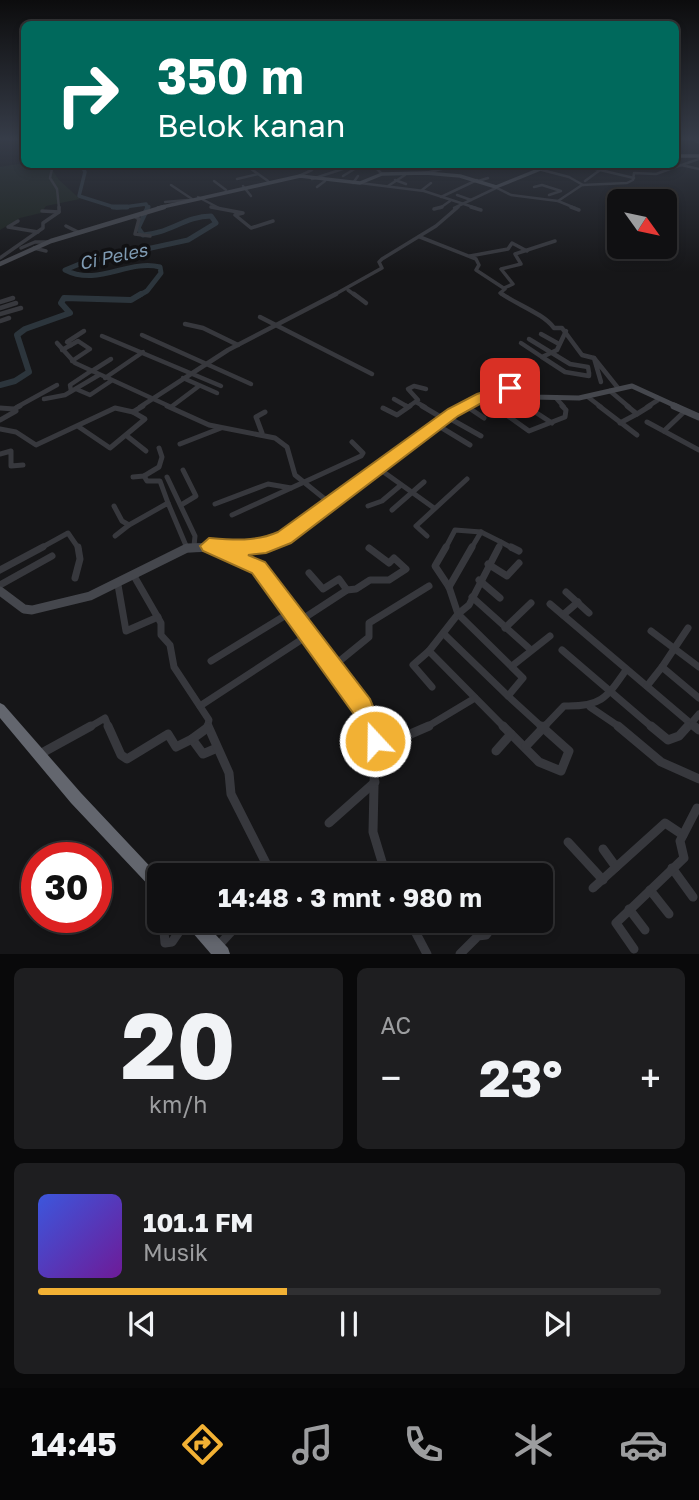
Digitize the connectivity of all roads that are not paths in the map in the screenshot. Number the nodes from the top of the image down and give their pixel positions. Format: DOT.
graph roads {
  1 [pos="53,183"];
  2 [pos="216,183"];
  3 [pos="260,183"];
  4 [pos="270,183"];
  5 [pos="323,183"];
  6 [pos="346,183"];
  7 [pos="353,183"];
  8 [pos="360,183"];
  9 [pos="392,183"];
  10 [pos="402,183"];
  11 [pos="431,183"];
  12 [pos="474,183"];
  13 [pos="481,183"];
  14 [pos="510,183"];
  15 [pos="584,183"];
  16 [pos="626,183"];
  17 [pos="630,183"];
  18 [pos="273,184"];
  19 [pos="406,184"];
  20 [pos="171,185"];
  21 [pos="243,186"];
  22 [pos="388,186"];
  23 [pos="317,187"];
  24 [pos="534,187"];
  25 [pos="627,187"];
  26 [pos="496,188"];
  27 [pos="226,190"];
  28 [pos="258,190"];
  29 [pos="422,190"];
  30 [pos="209,194"];
  31 [pos="219,195"];
  32 [pos="457,195"];
  33 [pos="516,195"];
  34 [pos="198,197"];
  35 [pos="441,197"];
  36 [pos="190,199"];
  37 [pos="472,200"];
  38 [pos="556,200"];
  39 [pos="450,201"];
  40 [pos="505,201"];
  41 [pos="165,202"];
  42 [pos="460,205"];
  43 [pos="434,209"];
  44 [pos="481,210"];
  45 [pos="579,210"];
  46 [pos="42,211"];
  47 [pos="59,212"];
  48 [pos="134,216"];
  49 [pos="18,221"];
  50 [pos="273,221"];
  51 [pos="66,226"];
  52 [pos="38,232"];
  53 [pos="78,232"];
  54 [pos="150,236"];
  55 [pos="420,237"];
  56 [pos="555,241"];
  57 [pos="48,242"];
  58 [pos="34,248"];
  59 [pos="46,251"];
  60 [pos="527,251"];
  61 [pos="6,256"];
  62 [pos="470,256"];
  63 [pos="0,258"];
  64 [pos="0,264"];
  65 [pos="479,266"];
  66 [pos="486,270"];
  67 [pos="365,279"];
  68 [pos="504,288"];
  69 [pos="348,290"];
  70 [pos="0,302"];
  71 [pos="366,303"];
  72 [pos="21,307"];
  73 [pos="0,308"];
  74 [pos="0,314"];
  75 [pos="260,317"];
  76 [pos="9,318"];
  77 [pos="0,321"];
  78 [pos="185,324"];
  79 [pos="275,326"];
  80 [pos="84,331"];
  81 [pos="566,331"];
  82 [pos="541,334"];
  83 [pos="142,335"];
  84 [pos="102,336"];
  85 [pos="529,339"];
  86 [pos="57,343"];
  87 [pos="521,343"];
  88 [pos="559,344"];
  89 [pos="71,345"];
  90 [pos="238,345"];
  91 [pos="62,350"];
  92 [pos="143,352"];
  93 [pos="551,353"];
  94 [pos="542,357"];
  95 [pos="588,357"];
  96 [pos="111,359"];
  97 [pos="72,361"];
  98 [pos="207,362"];
  99 [pos="578,366"];
  100 [pos="504,370"];
  101 [pos="92,371"];
  102 [pos="190,373"];
  103 [pos="372,374"];
  104 [pos="102,376"];
  105 [pos="183,378"];
  106 [pos="111,381"];
  107 [pos="601,382"];
  108 [pos="251,384"];
  109 [pos="57,385"];
  110 [pos="199,386"];
  111 [pos="221,386"];
  112 [pos="426,389"];
  113 [pos="513,389"];
  114 [pos="614,389"];
  115 [pos="73,390"];
  116 [pos="217,393"];
  117 [pos="482,397"];
  118 [pos="589,397"];
  119 [pos="152,398"];
  120 [pos="556,398"];
  121 [pos="44,399"];
  122 [pos="394,399"];
  123 [pos="659,400"];
  124 [pos="416,401"];
  125 [pos="465,405"];
  126 [pos="171,407"];
  127 [pos="408,407"];
  128 [pos="600,407"];
  129 [pos="0,408"];
  130 [pos="16,408"];
  131 [pos="383,408"];
  132 [pos="529,408"];
  133 [pos="265,411"];
  134 [pos="592,411"];
  135 [pos="685,411"];
  136 [pos="133,412"];
  137 [pos="637,414"];
  138 [pos="699,417"];
  139 [pos="484,418"];
  140 [pos="0,420"];
  141 [pos="443,420"];
  142 [pos="647,422"];
  143 [pos="552,423"];
  144 [pos="620,423"];
  145 [pos="79,427"];
  146 [pos="221,428"];
  147 [pos="0,429"];
  148 [pos="664,431"];
  149 [pos="262,433"];
  150 [pos="637,435"];
  151 [pos="127,436"];
  152 [pos="481,436"];
  153 [pos="352,442"];
  154 [pos="180,444"];
  155 [pos="470,445"];
  156 [pos="159,448"];
  157 [pos="699,450"];
  158 [pos="146,451"];
  159 [pos="0,454"];
  160 [pos="23,465"];
  161 [pos="378,468"];
  162 [pos="183,470"];
  163 [pos="144,476"];
  164 [pos="133,477"];
  165 [pos="167,477"];
  166 [pos="467,479"];
  167 [pos="302,481"];
  168 [pos="424,482"];
  169 [pos="401,485"];
  170 [pos="292,488"];
  171 [pos="413,492"];
  172 [pos="168,503"];
  173 [pos="331,503"];
  174 [pos="215,504"];
  175 [pos="181,505"];
  176 [pos="114,506"];
  177 [pos="368,506"];
  178 [pos="434,508"];
  179 [pos="392,510"];
  180 [pos="232,515"];
  181 [pos="129,526"];
  182 [pos="481,532"];
  183 [pos="115,536"];
  184 [pos="427,536"];
  185 [pos="501,542"];
  186 [pos="209,546"];
  187 [pos="191,547"];
  188 [pos="369,548"];
  189 [pos="519,551"];
  190 [pos="52,556"];
  191 [pos="519,563"];
  192 [pos="488,564"];
  193 [pos="0,570"];
  194 [pos="309,573"];
  195 [pos="134,576"];
  196 [pos="75,578"];
  197 [pos="479,580"];
  198 [pos="0,585"];
  199 [pos="118,585"];
  200 [pos="429,586"];
  201 [pos="444,586"];
  202 [pos="348,590"];
  203 [pos="0,591"];
  204 [pos="566,592"];
  205 [pos="472,597"];
  206 [pos="500,598"];
  207 [pos="578,602"];
  208 [pos="531,603"];
  209 [pos="550,604"];
  210 [pos="290,612"];
  211 [pos="589,613"];
  212 [pos="458,614"];
  213 [pos="563,615"];
  214 [pos="158,617"];
  215 [pos="299,622"];
  216 [pos="505,628"];
  217 [pos="688,628"];
  218 [pos="651,631"];
  219 [pos="444,634"];
  220 [pos="307,636"];
  221 [pos="550,636"];
  222 [pos="674,648"];
  223 [pos="531,650"];
  224 [pos="562,650"];
  225 [pos="429,651"];
  226 [pos="211,661"];
  227 [pos="512,666"];
  228 [pos="662,667"];
  229 [pos="699,667"];
  230 [pos="331,668"];
  231 [pos="626,670"];
  232 [pos="647,686"];
  233 [pos="432,687"];
  234 [pos="611,691"];
  235 [pos="508,696"];
  236 [pos="475,698"];
  237 [pos="699,698"];
  238 [pos="200,706"];
  239 [pos="590,707"];
  240 [pos="0,709"];
  241 [pos="699,714"];
  242 [pos="691,724"];
  243 [pos="542,726"];
  244 [pos="207,728"];
  245 [pos="699,730"];
  246 [pos="511,733"];
  247 [pos="192,739"];
  248 [pos="375,741"];
  249 [pos="526,746"];
  250 [pos="217,748"];
  251 [pos="496,751"];
  252 [pos="39,754"];
  253 [pos="699,779"];
  254 [pos="374,782"];
  255 [pos="698,808"];
  256 [pos="329,823"];
  257 [pos="683,835"];
  258 [pos="568,842"];
  259 [pos="603,849"];
  260 [pos="266,863"];
  261 [pos="381,863"];
  262 [pos="616,867"];
  263 [pos="672,868"];
  264 [pos="147,873"];
  265 [pos="603,880"];
  266 [pos="593,888"];
  267 [pos="650,890"];
  268 [pos="693,897"];
  269 [pos="629,909"];
  270 [pos="669,914"];
  271 [pos="645,930"];
  272 [pos="164,933"];
  273 [pos="179,933"];
  274 [pos="202,933"];
  275 [pos="232,933"];
  276 [pos="416,933"];
  277 [pos="487,933"];
  278 [pos="634,948"];
  279 [pos="219,951"];
  280 [pos="427,954"];
  281 [pos="460,954"];
  1 -- 47 [label="street"];
  2 -- 27 [label="street"];
  3 -- 21 [label="main road"];
  4 -- 18 [label="street"];
  5 -- 23 [label="street"];
  6 -- 7 [label="main road"];
  7 -- 8 [label="main road"];
  8 -- 22 [label="street"];
  9 -- 22 [label="street"];
  10 -- 19 [label="street"];
  11 -- 29 [label="street"];
  12 -- 35 [label="street"];
  13 -- 26 [label="main road"];
  14 -- 26 [label="main road"];
  15 -- 16 [label="street"];
  15 -- 38 [label="street"];
  17 -- 25 [label="street"];
  20 -- 36 [label="street"];
  21 -- 27 [label="main road"];
  21 -- 28 [label="street"];
  22 -- 29 [label="street"];
  24 -- 38 [label="street"];
  26 -- 33 [label="street"];
  26 -- 37 [label="street"];
  27 -- 30 [label="main road"];
  29 -- 35 [label="street"];
  30 -- 31 [label="street"];
  30 -- 34 [label="main road"];
  32 -- 37 [label="street"];
  33 -- 38 [label="street"];
  33 -- 40 [label="street"];
  34 -- 36 [label="main road"];
  34 -- 50 [label="street"];
  35 -- 39 [label="street"];
  36 -- 41 [label="street"];
  36 -- 48 [label="main road"];
  37 -- 42 [label="street"];
  38 -- 45 [label="street"];
  39 -- 42 [label="street"];
  39 -- 43 [label="street"];
  42 -- 44 [label="street"];
  42 -- 55 [label="street"];
  46 -- 47 [label="street"];
  47 -- 52 [label="street"];
  48 -- 53 [label="main road"];
  48 -- 54 [label="street"];
  49 -- 52 [label="street"];
  51 -- 53 [label="street"];
  52 -- 61 [label="street"];
  53 -- 57 [label="main road"];
  55 -- 62 [label="street"];
  55 -- 67 [label="street"];
  56 -- 60 [label="street"];
  57 -- 58 [label="main road"];
  57 -- 61 [label="street"];
  58 -- 59 [label="street"];
  58 -- 64 [label="main road"];
  60 -- 62 [label="street"];
  60 -- 68 [label="street"];
  61 -- 63 [label="street"];
  62 -- 65 [label="street"];
  65 -- 66 [label="street"];
  65 -- 68 [label="street"];
  67 -- 69 [label="street"];
  68 -- 81 [label="street"];
  69 -- 71 [label="street"];
  69 -- 79 [label="street"];
  70 -- 73 [label="street"];
  72 -- 74 [label="street"];
  75 -- 79 [label="street"];
  76 -- 77 [label="street"];
  78 -- 90 [label="street"];
  79 -- 90 [label="street"];
  79 -- 103 [label="street"];
  80 -- 89 [label="street"];
  81 -- 88 [label="street"];
  81 -- 95 [label="street"];
  82 -- 88 [label="street"];
  83 -- 98 [label="street"];
  84 -- 92 [label="street"];
  85 -- 93 [label="street"];
  86 -- 91 [label="street"];
  87 -- 94 [label="street"];
  88 -- 93 [label="street"];
  89 -- 91 [label="street"];
  89 -- 97 [label="street"];
  90 -- 98 [label="street"];
  91 -- 97 [label="street"];
  92 -- 102 [label="street"];
  92 -- 104 [label="street"];
  93 -- 94 [label="street"];
  93 -- 99 [label="street"];
  94 -- 99 [label="street"];
  95 -- 99 [label="street"];
  95 -- 107 [label="street"];
  95 -- 114 [label="street"];
  96 -- 101 [label="street"];
  97 -- 101 [label="street"];
  98 -- 102 [label="street"];
  98 -- 108 [label="street"];
  100 -- 113 [label="street"];
  101 -- 104 [label="street"];
  101 -- 115 [label="street"];
  102 -- 105 [label="street"];
  102 -- 111 [label="street"];
  104 -- 106 [label="street"];
  104 -- 115 [label="street"];
  105 -- 110 [label="street"];
  105 -- 119 [label="street"];
  106 -- 115 [label="street"];
  106 -- 119 [label="street"];
  109 -- 130 [label="street"];
  110 -- 116 [label="street"];
  110 -- 126 [label="street"];
  112 -- 124 [label="street"];
  113 -- 117 [label="main road"];
  113 -- 120 [label="main road"];
  114 -- 118 [label="main road"];
  114 -- 123 [label="main road"];
  114 -- 137 [label="street"];
  115 -- 121 [label="street"];
  117 -- 125 [label="main road"];
  117 -- 143 [label="street"];
  118 -- 120 [label="main road"];
  118 -- 128 [label="street"];
  119 -- 126 [label="street"];
  119 -- 136 [label="street"];
  120 -- 143 [label="street"];
  122 -- 127 [label="street"];
  123 -- 135 [label="main road"];
  123 -- 137 [label="street"];
  124 -- 127 [label="street"];
  124 -- 141 [label="street"];
  125 -- 139 [label="street"];
  125 -- 141 [label="main road"];
  126 -- 146 [label="street"];
  127 -- 131 [label="street"];
  128 -- 134 [label="street"];
  128 -- 144 [label="street"];
  129 -- 130 [label="street"];
  130 -- 140 [label="street"];
  132 -- 143 [label="street"];
  133 -- 149 [label="street"];
  135 -- 138 [label="main road"];
  135 -- 148 [label="street"];
  136 -- 145 [label="street"];
  136 -- 151 [label="street"];
  137 -- 144 [label="street"];
  141 -- 152 [label="street"];
  141 -- 155 [label="street"];
  141 -- 161 [label="main road"];
  142 -- 148 [label="street"];
  144 -- 150 [label="street"];
  145 -- 147 [label="street"];
  145 -- 151 [label="street"];
  146 -- 149 [label="street"];
  146 -- 154 [label="street"];
  148 -- 157 [label="street"];
  149 -- 167 [label="street"];
  151 -- 158 [label="street"];
  153 -- 167 [label="street"];
  156 -- 163 [label="street"];
  159 -- 160 [label="street"];
  161 -- 169 [label="street"];
  161 -- 173 [label="main road"];
  162 -- 175 [label="street"];
  163 -- 164 [label="street"];
  163 -- 172 [label="street"];
  165 -- 175 [label="street"];
  166 -- 178 [label="street"];
  167 -- 170 [label="street"];
  167 -- 173 [label="street"];
  168 -- 171 [label="street"];
  169 -- 171 [label="street"];
  169 -- 177 [label="street"];
  170 -- 174 [label="street"];
  170 -- 180 [label="street"];
  171 -- 178 [label="street"];
  171 -- 179 [label="street"];
  172 -- 181 [label="street"];
  172 -- 187 [label="street"];
  173 -- 186 [label="main road"];
  175 -- 187 [label="street"];
  176 -- 181 [label="street"];
  178 -- 184 [label="street"];
  181 -- 183 [label="street"];
  182 -- 185 [label="street"];
  182 -- 201 [label="street"];
  182 -- 201 [label="street"];
  185 -- 189 [label="street"];
  185 -- 192 [label="street"];
  186 -- 187 [label="main road"];
  186 -- 210 [label="street"];
  187 -- 195 [label="main road"];
  188 -- 202 [label="street"];
  190 -- 198 [label="street"];
  191 -- 192 [label="street"];
  192 -- 197 [label="street"];
  193 -- 196 [label="street"];
  194 -- 202 [label="street"];
  195 -- 199 [label="main road"];
  195 -- 214 [label="street"];
  197 -- 205 [label="street"];
  197 -- 206 [label="street"];
  199 -- 203 [label="main road"];
  199 -- 214 [label="street"];
  200 -- 230 [label="street"];
  201 -- 212 [label="street"];
  202 -- 215 [label="street"];
  204 -- 207 [label="street"];
  205 -- 212 [label="street"];
  205 -- 216 [label="street"];
  207 -- 211 [label="street"];
  207 -- 213 [label="street"];
  208 -- 216 [label="street"];
  209 -- 213 [label="street"];
  210 -- 215 [label="street"];
  210 -- 226 [label="street"];
  212 -- 219 [label="street"];
  212 -- 227 [label="street"];
  213 -- 231 [label="street"];
  214 -- 238 [label="street"];
  215 -- 220 [label="street"];
  216 -- 223 [label="street"];
  217 -- 222 [label="street"];
  218 -- 222 [label="street"];
  219 -- 225 [label="street"];
  219 -- 235 [label="street"];
  220 -- 230 [label="street"];
  220 -- 238 [label="street"];
  221 -- 223 [label="street"];
  222 -- 228 [label="street"];
  222 -- 229 [label="street"];
  223 -- 227 [label="street"];
  224 -- 234 [label="street"];
  225 -- 233 [label="street"];
  225 -- 236 [label="street"];
  227 -- 235 [label="street"];
  228 -- 232 [label="street"];
  228 -- 237 [label="street"];
  230 -- 248 [label="street"];
  231 -- 232 [label="street"];
  231 -- 234 [label="street"];
  232 -- 242 [label="street"];
  234 -- 239 [label="street"];
  234 -- 242 [label="street"];
  235 -- 243 [label="street"];
  236 -- 246 [label="street"];
  236 -- 248 [label="street"];
  238 -- 244 [label="street"];
  239 -- 243 [label="street"];
  239 -- 253 [label="street"];
  240 -- 252 [label="highway"];
  241 -- 242 [label="street"];
  242 -- 245 [label="street"];
  243 -- 249 [label="street"];
  243 -- 249 [label="street"];
  244 -- 247 [label="street"];
  244 -- 250 [label="street"];
  246 -- 249 [label="street"];
  246 -- 251 [label="street"];
  247 -- 250 [label="street"];
  247 -- 252 [label="street"];
  248 -- 254 [label="street"];
  250 -- 260 [label="street"];
  252 -- 264 [label="highway"];
  254 -- 256 [label="street"];
  254 -- 261 [label="street"];
  255 -- 257 [label="street"];
  257 -- 262 [label="street"];
  257 -- 263 [label="street"];
  258 -- 265 [label="street"];
  259 -- 262 [label="street"];
  262 -- 265 [label="street"];
  263 -- 267 [label="street"];
  263 -- 268 [label="street"];
  265 -- 266 [label="street"];
  267 -- 269 [label="street"];
  267 -- 270 [label="street"];
  269 -- 271 [label="street"];
  269 -- 278 [label="street"];
  272 -- 273 [label="street"];
  274 -- 279 [label="highway"];
  275 -- 279 [label="street"];
  276 -- 280 [label="street"];
  277 -- 281 [label="street"];
}
